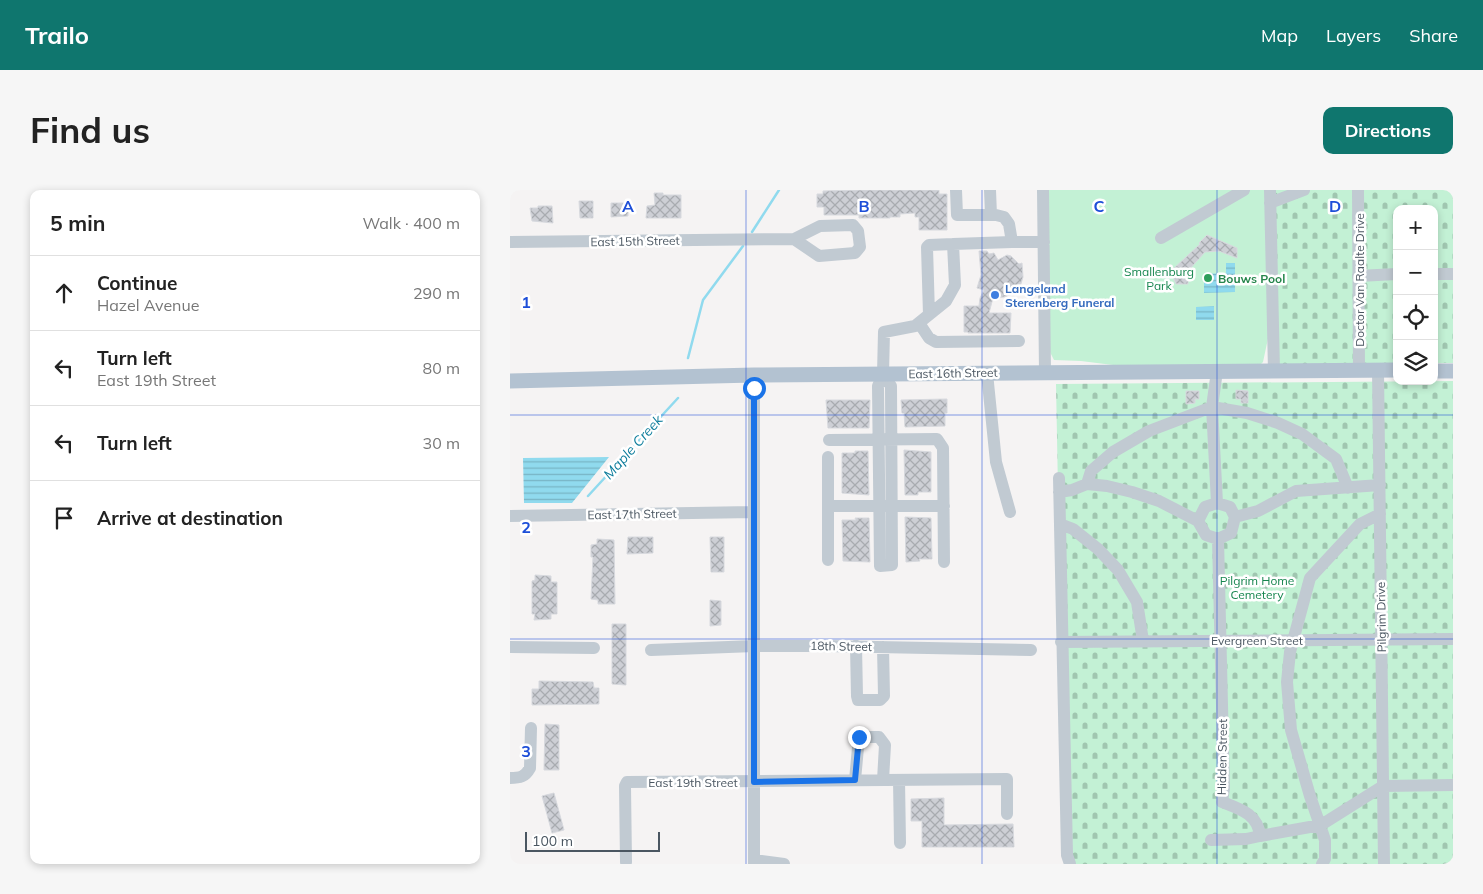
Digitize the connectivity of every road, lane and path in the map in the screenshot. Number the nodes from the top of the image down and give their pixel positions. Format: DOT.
graph roads {
  1 [pos="956,190"];
  2 [pos="990,190"];
  3 [pos="1043,190"];
  4 [pos="1244,190"];
  5 [pos="1304,190"];
  6 [pos="1358,190"];
  7 [pos="1270,197"];
  8 [pos="991,215"];
  9 [pos="1161,238"];
  10 [pos="794,239"];
  11 [pos="510,242"];
  12 [pos="1012,242"];
  13 [pos="1044,242"];
  14 [pos="953,244"];
  15 [pos="1393,274"];
  16 [pos="1438,274"];
  17 [pos="1453,274"];
  18 [pos="1358,276"];
  19 [pos="924,319"];
  20 [pos="1019,341"];
  21 [pos="1359,370"];
  22 [pos="1378,370"];
  23 [pos="1393,370"];
  24 [pos="1217,371"];
  25 [pos="1274,371"];
  26 [pos="1438,371"];
  27 [pos="1453,371"];
  28 [pos="1045,372"];
  29 [pos="987,373"];
  30 [pos="883,374"];
  31 [pos="754,375"];
  32 [pos="510,381"];
  33 [pos="1212,407"];
  34 [pos="885,439"];
  35 [pos="829,440"];
  36 [pos="828,457"];
  37 [pos="1060,478"];
  38 [pos="1086,484"];
  39 [pos="1380,485"];
  40 [pos="1348,488"];
  41 [pos="1059,492"];
  42 [pos="1217,503"];
  43 [pos="886,505"];
  44 [pos="828,506"];
  45 [pos="944,506"];
  46 [pos="753,512"];
  47 [pos="1010,512"];
  48 [pos="1380,514"];
  49 [pos="510,516"];
  50 [pos="1235,517"];
  51 [pos="1198,521"];
  52 [pos="1060,524"];
  53 [pos="1218,539"];
  54 [pos="828,560"];
  55 [pos="944,562"];
  56 [pos="1381,639"];
  57 [pos="1453,639"];
  58 [pos="1219,640"];
  59 [pos="1293,640"];
  60 [pos="1144,641"];
  61 [pos="1061,642"];
  62 [pos="754,646"];
  63 [pos="856,646"];
  64 [pos="883,647"];
  65 [pos="510,648"];
  66 [pos="594,648"];
  67 [pos="651,650"];
  68 [pos="1031,650"];
  69 [pos="531,728"];
  70 [pos="510,778"];
  71 [pos="855,780"];
  72 [pos="883,780"];
  73 [pos="899,780"];
  74 [pos="754,782"];
  75 [pos="1453,785"];
  76 [pos="1383,786"];
  77 [pos="1007,814"];
  78 [pos="1321,825"];
  79 [pos="1260,836"];
  80 [pos="1211,840"];
  81 [pos="900,843"];
  82 [pos="626,862"];
  83 [pos="754,862"];
  84 [pos="784,864"];
  85 [pos="1070,864"];
  86 [pos="1322,864"];
  87 [pos="1384,864"];
  1 -- 8 [label="street"];
  2 -- 8 [label="street"];
  3 -- 13 [label="street"];
  4 -- 9 [label="street"];
  5 -- 7 [label="street"];
  6 -- 18 [label="street, Doctor Van Raalte Drive"];
  7 -- 25 [label="street"];
  8 -- 12 [label="street"];
  10 -- 10 [label="street"];
  10 -- 11 [label="street, East 15th Street"];
  12 -- 13 [label="street"];
  12 -- 14 [label="street"];
  13 -- 28 [label="street"];
  14 -- 19 [label="street"];
  14 -- 19 [label="street"];
  15 -- 18 [label="street"];
  16 -- 17 [label="street"];
  18 -- 21 [label="street, Doctor Van Raalte Drive"];
  19 -- 20 [label="street"];
  19 -- 30 [label="street"];
  21 -- 22 [label="main road, East 16th Street"];
  21 -- 25 [label="main road, East 16th Street"];
  22 -- 23 [label="main road, East 16th Street"];
  22 -- 39 [label="street, Pilgrim Drive"];
  24 -- 25 [label="main road, East 16th Street"];
  24 -- 28 [label="main road, East 16th Street"];
  24 -- 33 [label="street"];
  26 -- 27 [label="main road"];
  28 -- 29 [label="main road, East 16th Street"];
  29 -- 30 [label="main road, East 16th Street"];
  29 -- 47 [label="street"];
  30 -- 31 [label="main road, East 16th Street"];
  30 -- 34 [label="street"];
  31 -- 32 [label="main road, East 16th Street"];
  31 -- 46 [label="street"];
  33 -- 38 [label="street"];
  33 -- 40 [label="street"];
  33 -- 42 [label="street"];
  34 -- 35 [label="street"];
  34 -- 43 [label="street"];
  34 -- 45 [label="street"];
  36 -- 44 [label="street"];
  37 -- 41 [label="street"];
  38 -- 41 [label="street"];
  38 -- 51 [label="street"];
  39 -- 40 [label="street"];
  39 -- 48 [label="street, Pilgrim Drive"];
  40 -- 50 [label="street"];
  41 -- 52 [label="street"];
  42 -- 50 [label="street"];
  42 -- 51 [label="street"];
  43 -- 44 [label="street"];
  43 -- 45 [label="street"];
  44 -- 54 [label="street"];
  45 -- 55 [label="street"];
  46 -- 49 [label="street, East 17th Street"];
  46 -- 62 [label="street"];
  48 -- 56 [label="street, Pilgrim Drive"];
  48 -- 59 [label="street"];
  50 -- 53 [label="street"];
  51 -- 53 [label="street"];
  52 -- 60 [label="street"];
  52 -- 61 [label="street"];
  53 -- 58 [label="street, Hidden Street"];
  56 -- 57 [label="street, Evergreen Street"];
  56 -- 59 [label="street, Evergreen Street"];
  56 -- 76 [label="street, Pilgrim Drive"];
  58 -- 59 [label="street, Evergreen Street"];
  58 -- 60 [label="street, Evergreen Street"];
  58 -- 79 [label="street, Hidden Street"];
  59 -- 78 [label="street"];
  60 -- 61 [label="street, Evergreen Street"];
  61 -- 85 [label="street"];
  62 -- 63 [label="street, 18th Street"];
  62 -- 67 [label="street, 18th Street"];
  62 -- 74 [label="street"];
  63 -- 64 [label="street, 18th Street"];
  63 -- 64 [label="street"];
  64 -- 68 [label="street, 18th Street"];
  65 -- 66 [label="street"];
  69 -- 70 [label="street"];
  71 -- 72 [label="street, East 19th Street"];
  71 -- 72 [label="street"];
  71 -- 74 [label="street, East 19th Street"];
  72 -- 73 [label="street, East 19th Street"];
  73 -- 77 [label="street, East 19th Street"];
  73 -- 81 [label="street"];
  74 -- 82 [label="street, East 19th Street"];
  74 -- 83 [label="street"];
  75 -- 76 [label="street"];
  76 -- 78 [label="street"];
  76 -- 87 [label="street, Pilgrim Drive"];
  78 -- 79 [label="street"];
  78 -- 86 [label="street"];
  79 -- 80 [label="street"];
  83 -- 84 [label="street"];
}
